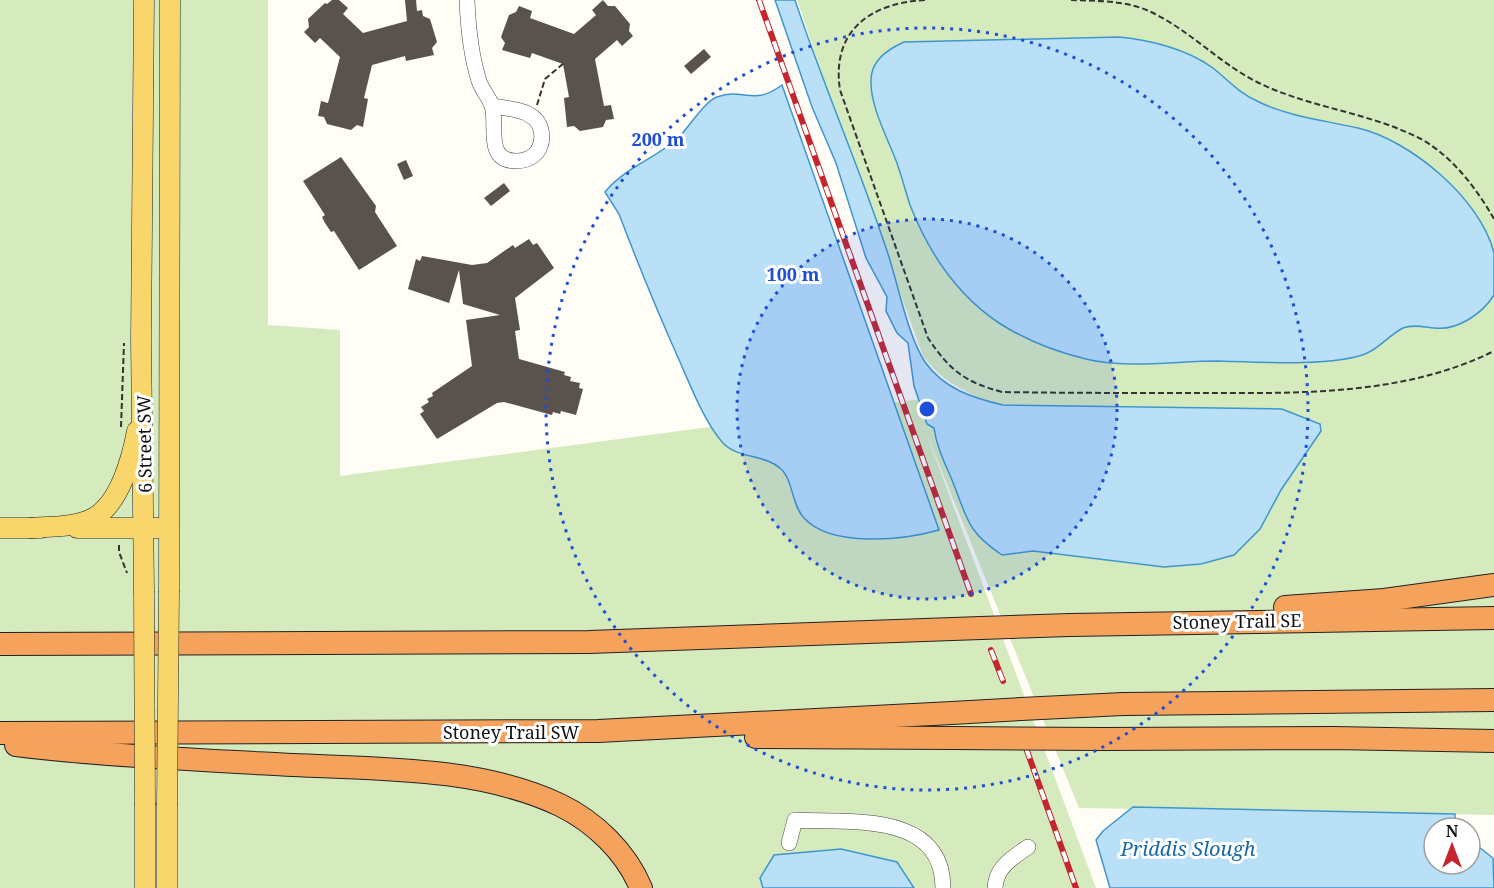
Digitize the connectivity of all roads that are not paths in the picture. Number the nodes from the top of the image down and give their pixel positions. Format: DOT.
graph roads {
  1 [pos="144,0"];
  2 [pos="170,0"];
  3 [pos="467,0"];
  4 [pos="492,106"];
  5 [pos="143,399"];
  6 [pos="0,528"];
  7 [pos="31,528"];
  8 [pos="145,528"];
  9 [pos="170,528"];
  10 [pos="1494,585"];
  11 [pos="1494,618"];
  12 [pos="1137,622"];
  13 [pos="0,644"];
  14 [pos="1494,700"];
  15 [pos="598,731"];
  16 [pos="0,733"];
  17 [pos="1494,741"];
  18 [pos="0,743"];
  19 [pos="789,843"];
  20 [pos="1028,847"];
  21 [pos="145,888"];
  22 [pos="168,888"];
  23 [pos="640,888"];
  24 [pos="943,888"];
  25 [pos="995,888"];
  1 -- 5 [label="main road, 6 Street SW"];
  2 -- 9 [label="main road, 6 Street SW"];
  3 -- 4 [label="street"];
  5 -- 7 [label="main road"];
  5 -- 8 [label="main road, 6 Street SW"];
  6 -- 7 [label="main road"];
  7 -- 8 [label="main road"];
  8 -- 9 [label="main road"];
  8 -- 21 [label="main road, 6 Street SW, bridge"];
  9 -- 22 [label="main road, 6 Street SW, bridge"];
  10 -- 12 [label="highway"];
  11 -- 12 [label="highway, Stoney Trail SE"];
  12 -- 13 [label="highway, Stoney Trail SE, bridge"];
  14 -- 15 [label="highway, Stoney Trail SW, bridge"];
  15 -- 16 [label="highway, Stoney Trail SW"];
  15 -- 17 [label="highway, bridge"];
  18 -- 23 [label="highway"];
  19 -- 24 [label="street"];
  20 -- 25 [label="street"];
}
